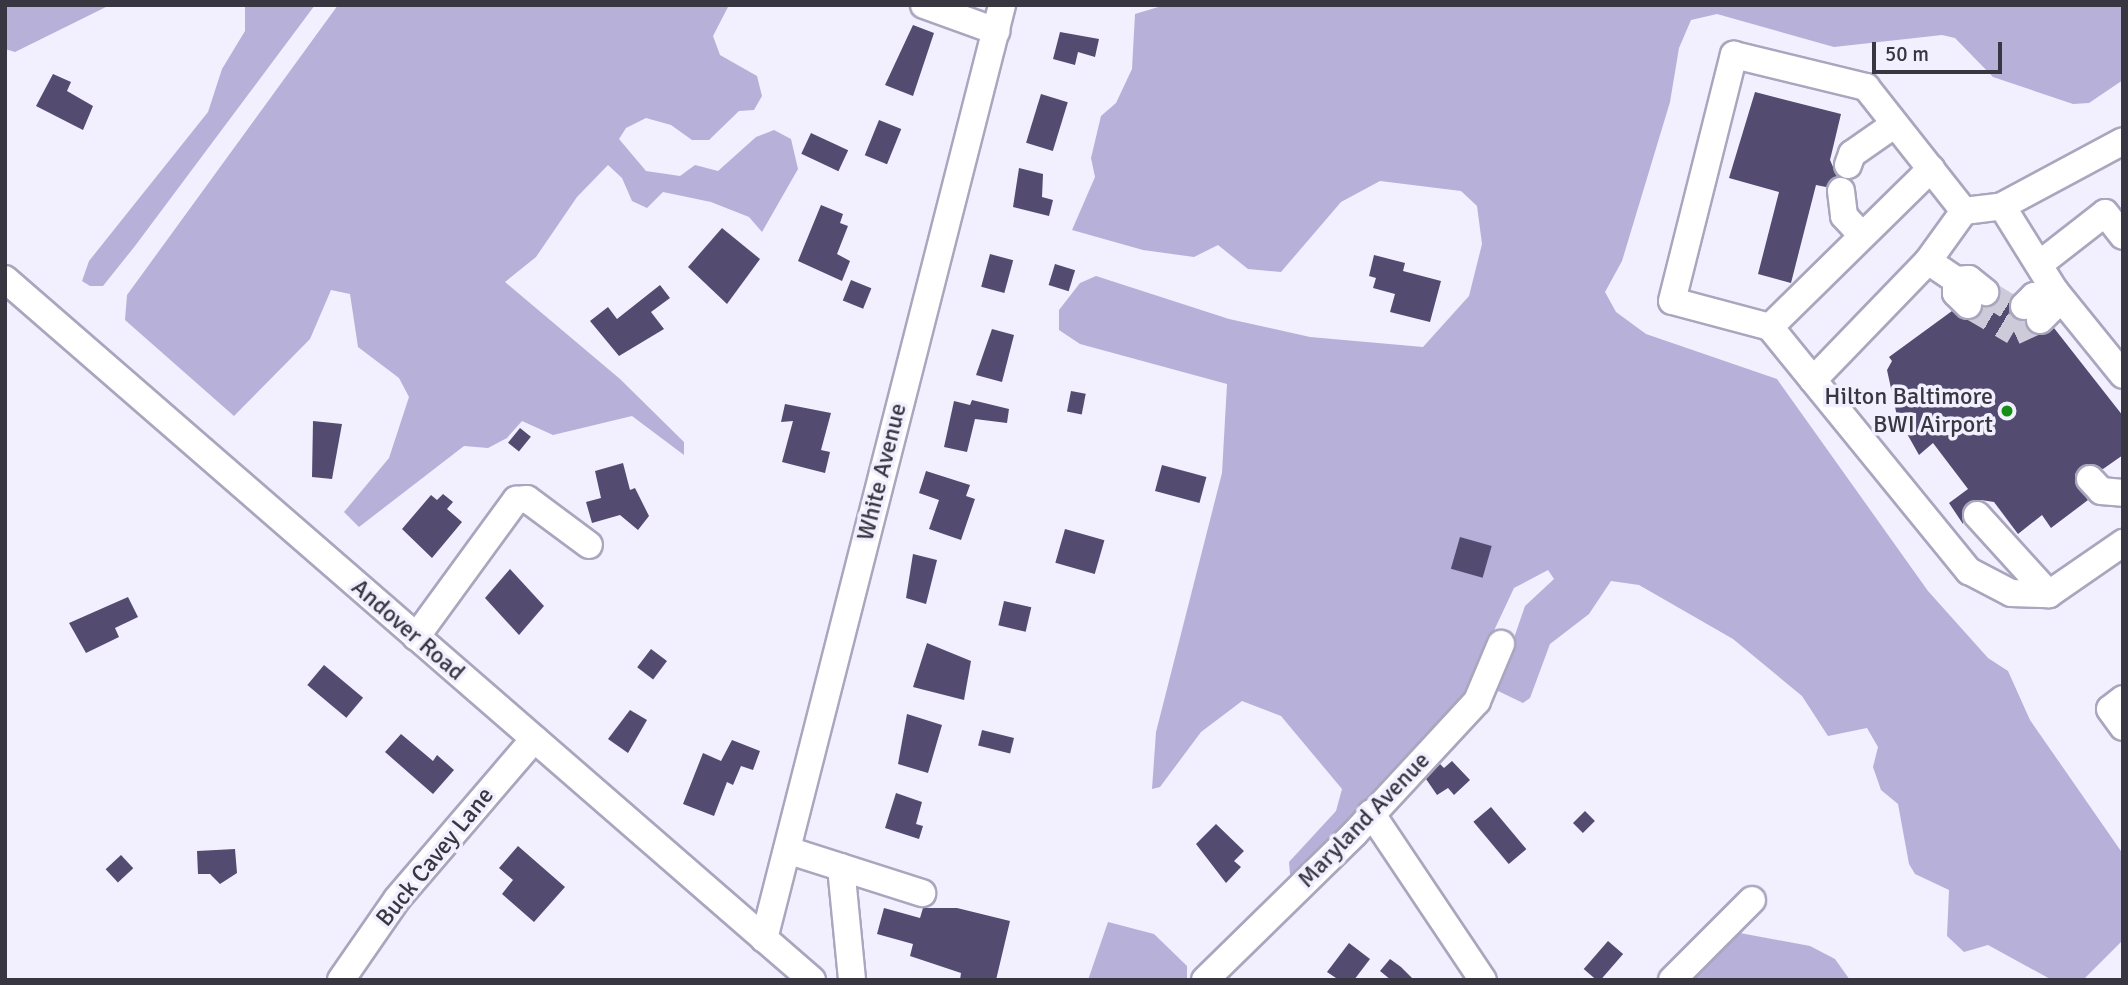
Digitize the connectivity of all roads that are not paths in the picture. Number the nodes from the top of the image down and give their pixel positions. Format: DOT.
graph roads {
  1 [pos="924,5"];
  2 [pos="1002,5"];
  3 [pos="996,32"];
  4 [pos="1895,124"];
  5 [pos="2123,141"];
  6 [pos="1848,165"];
  7 [pos="1931,169"];
  8 [pos="1841,191"];
  9 [pos="2002,206"];
  10 [pos="1964,211"];
  11 [pos="1861,234"];
  12 [pos="2123,236"];
  13 [pos="1928,261"];
  14 [pos="2040,263"];
  15 [pos="5,279"];
  16 [pos="1977,298"];
  17 [pos="1770,327"];
  18 [pos="2123,375"];
  19 [pos="1813,380"];
  20 [pos="2090,479"];
  21 [pos="2123,493"];
  22 [pos="1978,515"];
  23 [pos="2123,543"];
  24 [pos="589,545"];
  25 [pos="2049,594"];
  26 [pos="416,637"];
  27 [pos="1501,644"];
  28 [pos="2123,699"];
  29 [pos="2123,727"];
  30 [pos="534,739"];
  31 [pos="1371,813"];
  32 [pos="787,849"];
  33 [pos="841,867"];
  34 [pos="922,893"];
  35 [pos="1752,900"];
  36 [pos="764,939"];
  37 [pos="341,980"];
  38 [pos="812,980"];
  39 [pos="852,980"];
  40 [pos="1205,980"];
  41 [pos="1483,980"];
  42 [pos="1672,980"];
  1 -- 3 [label="street"];
  2 -- 3 [label="street, White Avenue"];
  3 -- 32 [label="street, White Avenue"];
  4 -- 6 [label="street"];
  4 -- 7 [label="street"];
  4 -- 17 [label="street"];
  5 -- 9 [label="street"];
  7 -- 10 [label="street"];
  7 -- 11 [label="street"];
  8 -- 11 [label="street"];
  9 -- 10 [label="street"];
  9 -- 14 [label="street"];
  10 -- 13 [label="street"];
  11 -- 17 [label="street"];
  12 -- 14 [label="street"];
  13 -- 16 [label="street"];
  13 -- 19 [label="street"];
  14 -- 18 [label="street"];
  15 -- 26 [label="street, Andover Road"];
  17 -- 19 [label="street"];
  19 -- 25 [label="street"];
  20 -- 21 [label="street"];
  22 -- 25 [label="street"];
  23 -- 25 [label="street"];
  24 -- 26 [label="street"];
  26 -- 30 [label="street, Andover Road"];
  27 -- 31 [label="street, Maryland Avenue"];
  28 -- 29 [label="street"];
  30 -- 36 [label="street, Andover Road"];
  30 -- 37 [label="street, Buck Cavey Lane"];
  31 -- 40 [label="street, Maryland Avenue"];
  31 -- 41 [label="street"];
  32 -- 33 [label="street"];
  32 -- 36 [label="street, White Avenue"];
  33 -- 34 [label="street"];
  33 -- 39 [label="street"];
  35 -- 42 [label="street"];
  36 -- 38 [label="street, Andover Road"];
}
